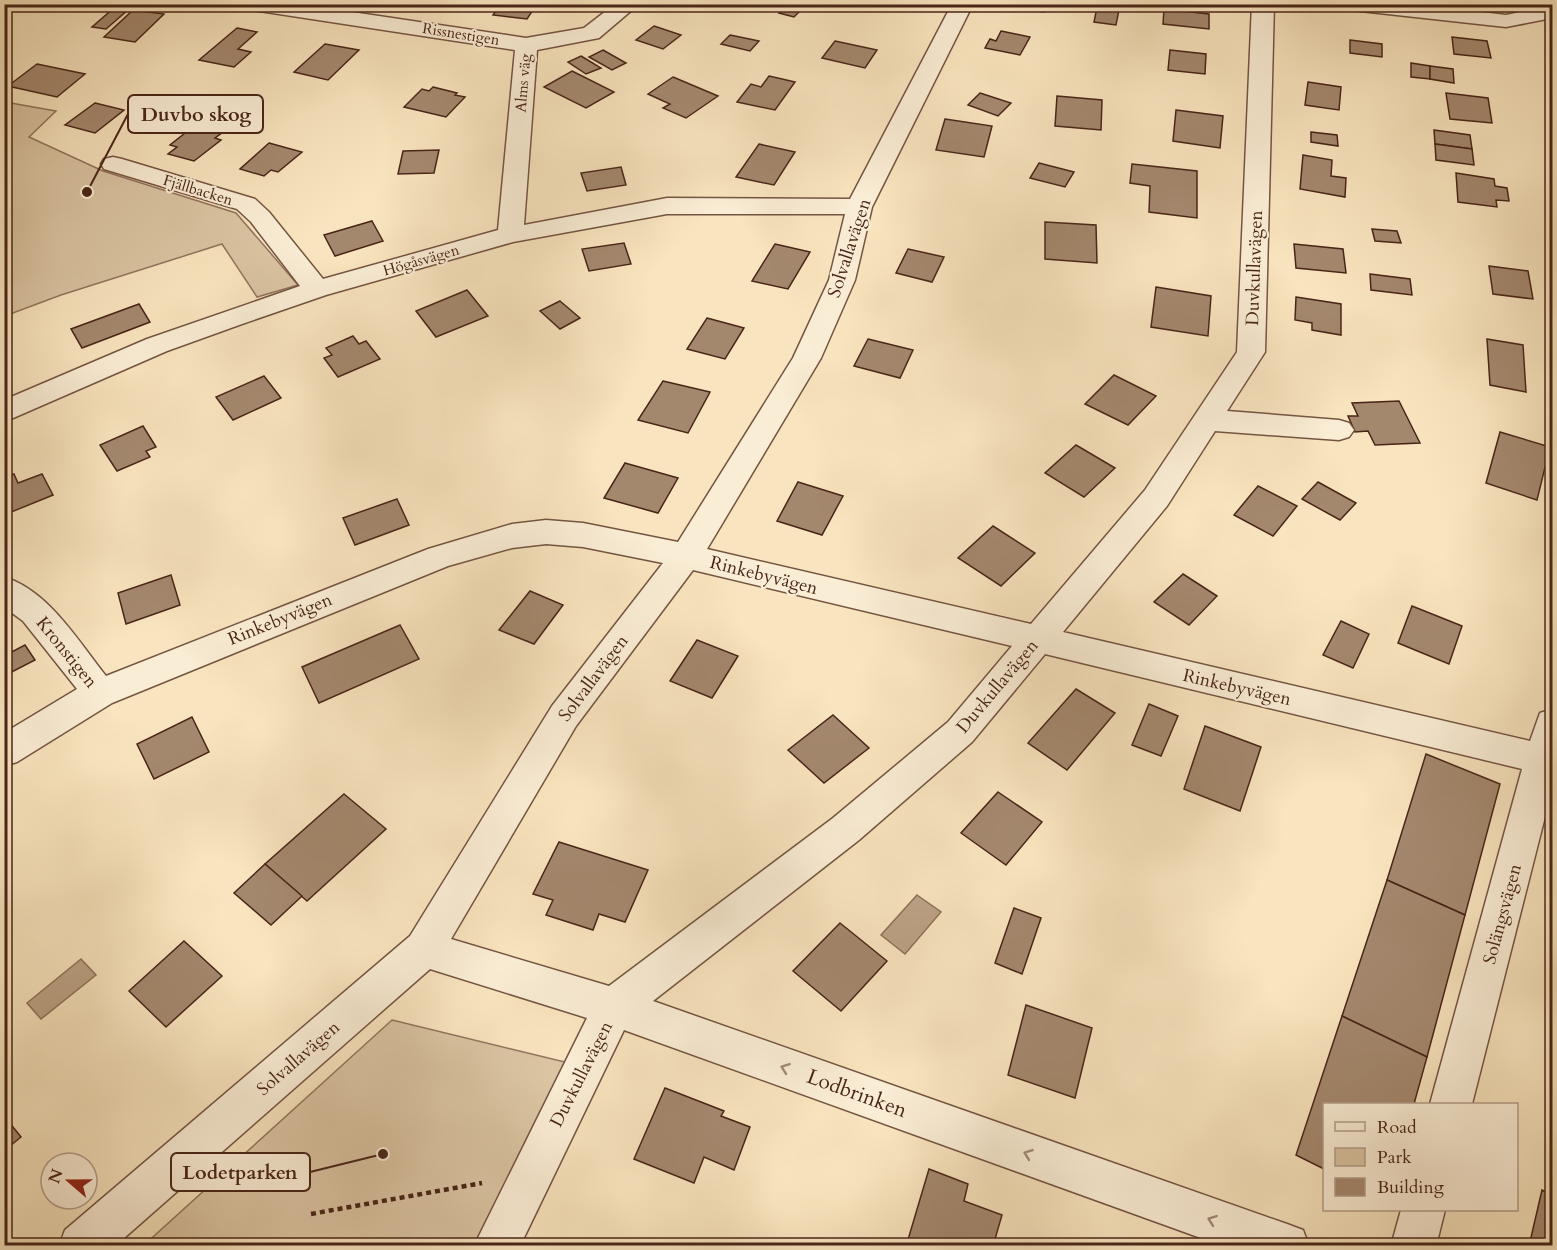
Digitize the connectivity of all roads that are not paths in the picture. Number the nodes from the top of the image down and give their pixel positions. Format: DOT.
graph roads {
  1 [pos="252,4"];
  2 [pos="629,4"];
  3 [pos="963,4"];
  4 [pos="1263,4"];
  5 [pos="1351,4"];
  6 [pos="1537,14"];
  7 [pos="526,45"];
  8 [pos="113,164"];
  9 [pos="859,207"];
  10 [pos="510,235"];
  11 [pos="317,289"];
  12 [pos="4,412"];
  13 [pos="1207,420"];
  14 [pos="1339,430"];
  15 [pos="686,556"];
  16 [pos="4,589"];
  17 [pos="1035,640"];
  18 [pos="100,693"];
  19 [pos="1550,747"];
  20 [pos="4,751"];
  21 [pos="424,950"];
  22 [pos="614,1007"];
  23 [pos="1451,1103"];
  24 [pos="1422,1211"];
  25 [pos="81,1245"];
  26 [pos="496,1245"];
  27 [pos="1287,1245"];
  28 [pos="1413,1245"];
  1 -- 7 [label="street, Rissnestigen"];
  2 -- 7 [label="street, Alms väg"];
  3 -- 9 [label="street, Solvallavägen"];
  4 -- 13 [label="street, Duvkullavägen"];
  5 -- 6 [label="street"];
  7 -- 10 [label="street, Alms väg"];
  8 -- 11 [label="street, Fjällbacken"];
  9 -- 10 [label="street, Högåsvägen"];
  9 -- 15 [label="street, Solvallavägen"];
  10 -- 11 [label="street, Högåsvägen"];
  11 -- 12 [label="street, Högåsvägen"];
  13 -- 14 [label="street"];
  13 -- 17 [label="street, Duvkullavägen"];
  15 -- 17 [label="street, Rinkebyvägen"];
  15 -- 18 [label="street, Rinkebyvägen"];
  15 -- 21 [label="street, Solvallavägen"];
  16 -- 18 [label="street, Kronstigen"];
  17 -- 19 [label="street, Rinkebyvägen"];
  17 -- 22 [label="street, Duvkullavägen"];
  18 -- 20 [label="street, Rinkebyvägen"];
  19 -- 23 [label="street, Solängsvägen"];
  21 -- 22 [label="street, Lodbrinken"];
  21 -- 25 [label="street, Solvallavägen"];
  22 -- 26 [label="street, Duvkullavägen"];
  27 -- 22 [label="street, Lodbrinken, one-way"];
  24 -- 28 [label="street"];
}
